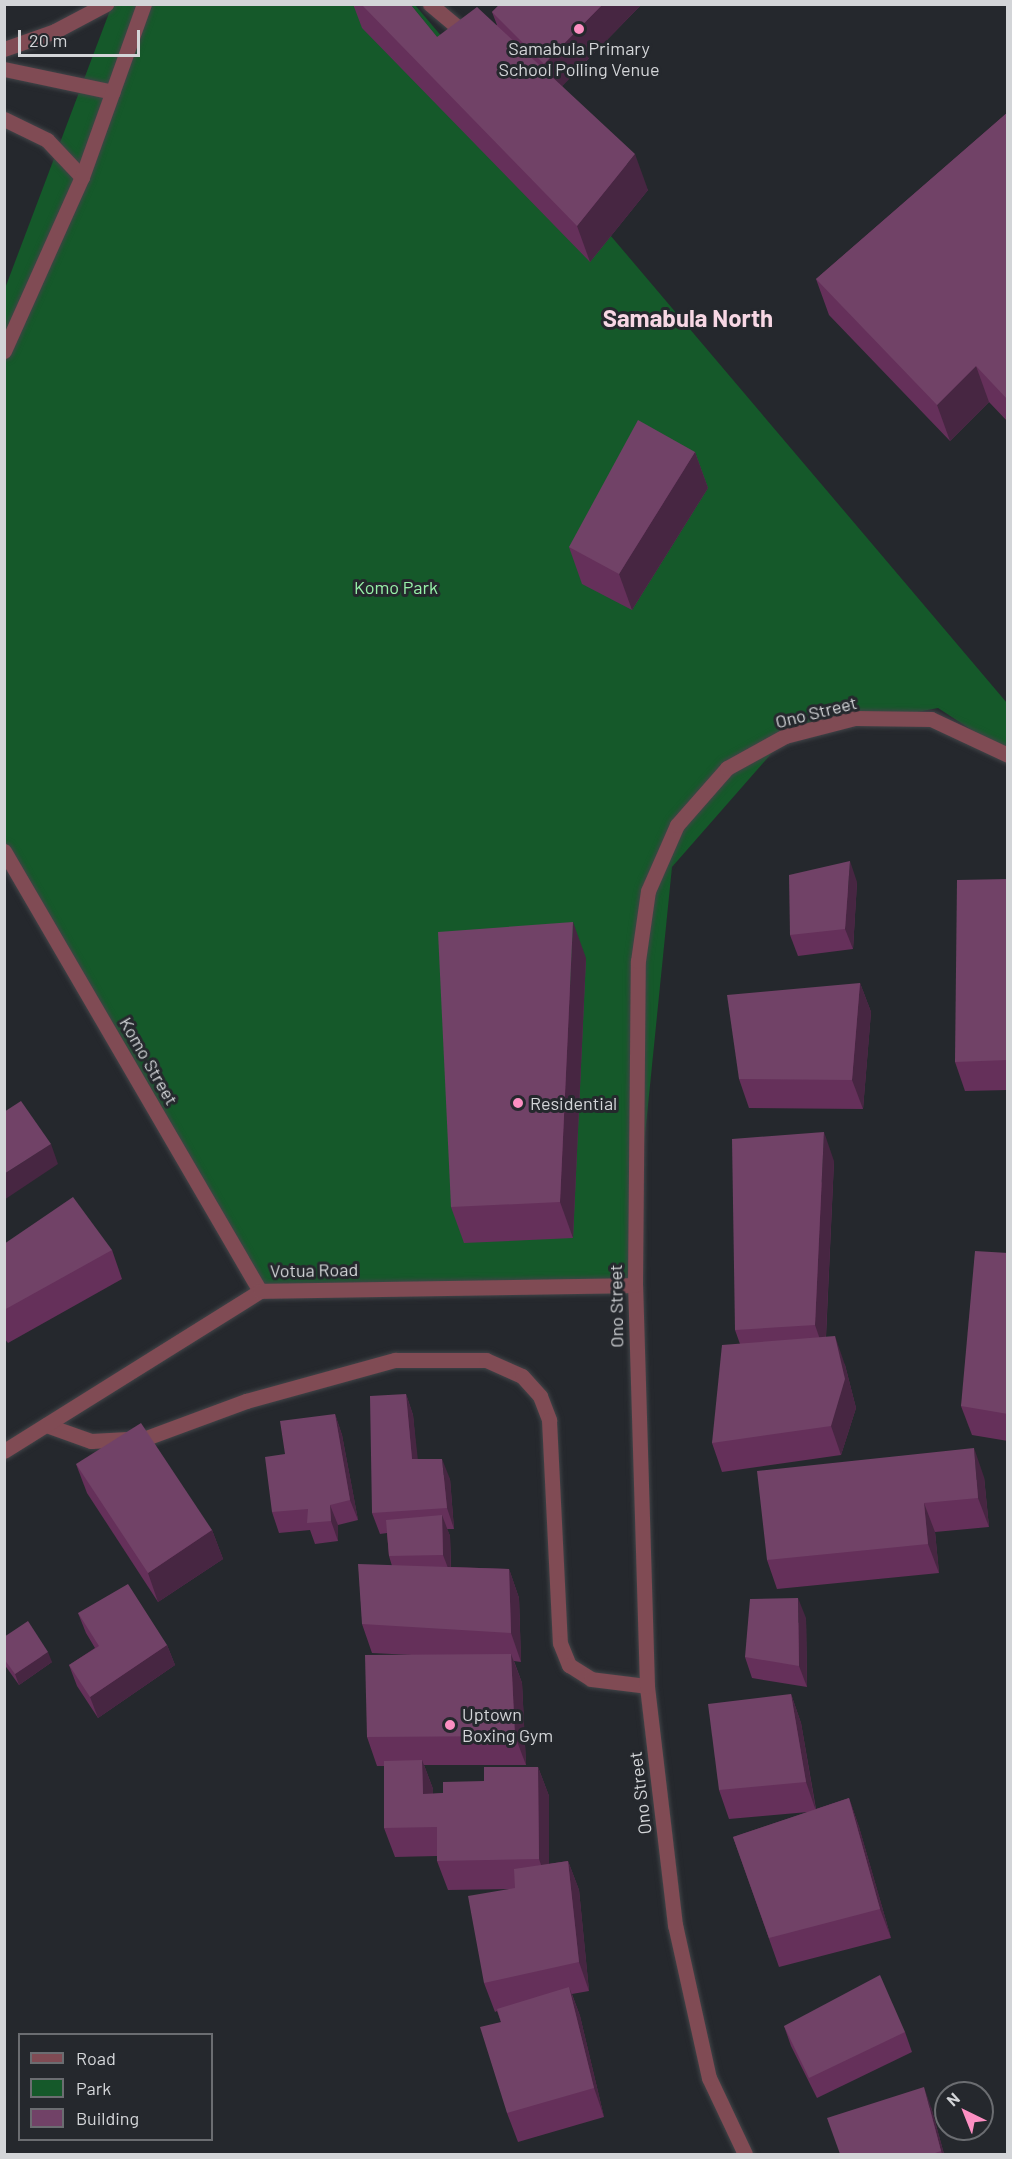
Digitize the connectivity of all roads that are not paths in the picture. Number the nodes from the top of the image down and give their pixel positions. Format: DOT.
graph roads {
  1 [pos="106,4"];
  2 [pos="144,4"];
  3 [pos="430,4"];
  4 [pos="467,35"];
  5 [pos="4,49"];
  6 [pos="4,69"];
  7 [pos="113,92"];
  8 [pos="4,119"];
  9 [pos="82,177"];
  10 [pos="4,351"];
  11 [pos="1008,755"];
  12 [pos="4,851"];
  13 [pos="635,1285"];
  14 [pos="260,1290"];
  15 [pos="46,1425"];
  16 [pos="4,1451"];
  17 [pos="647,1686"];
  18 [pos="745,2154"];
  1 -- 5 [label="street"];
  2 -- 7 [label="street"];
  3 -- 4 [label="street"];
  6 -- 7 [label="street"];
  7 -- 9 [label="street"];
  8 -- 9 [label="street"];
  9 -- 10 [label="street"];
  11 -- 13 [label="street, Ono Street"];
  12 -- 14 [label="street, Komo Street"];
  13 -- 14 [label="street, Votua Road"];
  13 -- 17 [label="street, Ono Street"];
  14 -- 15 [label="street, Votua Road"];
  15 -- 16 [label="street, Votua Road"];
  15 -- 17 [label="street"];
  17 -- 18 [label="street, Ono Street"];
}
